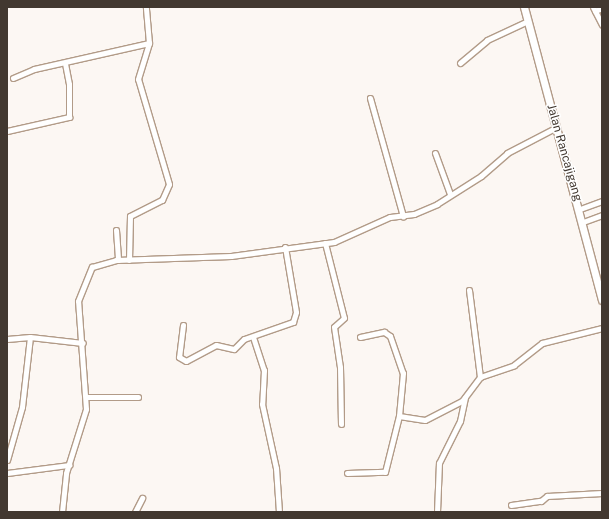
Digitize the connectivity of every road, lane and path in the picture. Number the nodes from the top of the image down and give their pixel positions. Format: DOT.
graph roads {
  1 [pos="146,7"];
  2 [pos="524,7"];
  3 [pos="602,8"];
  4 [pos="594,9"];
  5 [pos="528,20"];
  6 [pos="602,25"];
  7 [pos="149,43"];
  8 [pos="460,63"];
  9 [pos="65,64"];
  10 [pos="13,78"];
  11 [pos="370,98"];
  12 [pos="557,127"];
  13 [pos="7,131"];
  14 [pos="435,153"];
  15 [pos="450,194"];
  16 [pos="602,201"];
  17 [pos="580,209"];
  18 [pos="602,214"];
  19 [pos="403,216"];
  20 [pos="583,222"];
  21 [pos="116,230"];
  22 [pos="325,244"];
  23 [pos="285,247"];
  24 [pos="118,260"];
  25 [pos="129,260"];
  26 [pos="469,290"];
  27 [pos="602,300"];
  28 [pos="183,325"];
  29 [pos="602,328"];
  30 [pos="30,337"];
  31 [pos="253,337"];
  32 [pos="360,337"];
  33 [pos="7,339"];
  34 [pos="83,343"];
  35 [pos="480,378"];
  36 [pos="138,397"];
  37 [pos="86,398"];
  38 [pos="465,398"];
  39 [pos="399,416"];
  40 [pos="341,424"];
  41 [pos="7,460"];
  42 [pos="69,465"];
  43 [pos="7,473"];
  44 [pos="347,473"];
  45 [pos="602,493"];
  46 [pos="142,498"];
  47 [pos="511,505"];
  48 [pos="62,512"];
  49 [pos="135,512"];
  50 [pos="279,512"];
  51 [pos="437,512"];
  1 -- 7 [label="street"];
  2 -- 5 [label="main road, Jalan Rancajigang"];
  3 -- 4 [label="street"];
  4 -- 6 [label="street"];
  5 -- 8 [label="street"];
  5 -- 12 [label="main road, Jalan Rancajigang"];
  7 -- 9 [label="street"];
  7 -- 25 [label="street"];
  9 -- 10 [label="street"];
  9 -- 13 [label="street"];
  11 -- 19 [label="street"];
  12 -- 15 [label="street"];
  12 -- 17 [label="main road, Jalan Rancajigang"];
  14 -- 15 [label="street"];
  15 -- 19 [label="street"];
  16 -- 17 [label="street"];
  17 -- 20 [label="main road, Jalan Rancajigang"];
  18 -- 20 [label="street"];
  19 -- 22 [label="street"];
  20 -- 27 [label="main road, Jalan Rancajigang"];
  21 -- 24 [label="street"];
  22 -- 23 [label="street"];
  22 -- 40 [label="street"];
  23 -- 25 [label="street"];
  23 -- 31 [label="street"];
  24 -- 25 [label="street"];
  24 -- 34 [label="street"];
  26 -- 35 [label="street"];
  28 -- 31 [label="street"];
  29 -- 35 [label="street"];
  30 -- 33 [label="street"];
  30 -- 34 [label="street"];
  30 -- 41 [label="street"];
  31 -- 50 [label="street"];
  32 -- 39 [label="street"];
  34 -- 37 [label="street"];
  35 -- 38 [label="street"];
  36 -- 37 [label="street"];
  37 -- 42 [label="street"];
  38 -- 39 [label="street"];
  38 -- 51 [label="street"];
  39 -- 44 [label="street"];
  42 -- 43 [label="street"];
  42 -- 48 [label="street"];
  45 -- 47 [label="street"];
  46 -- 49 [label="street"];
}
